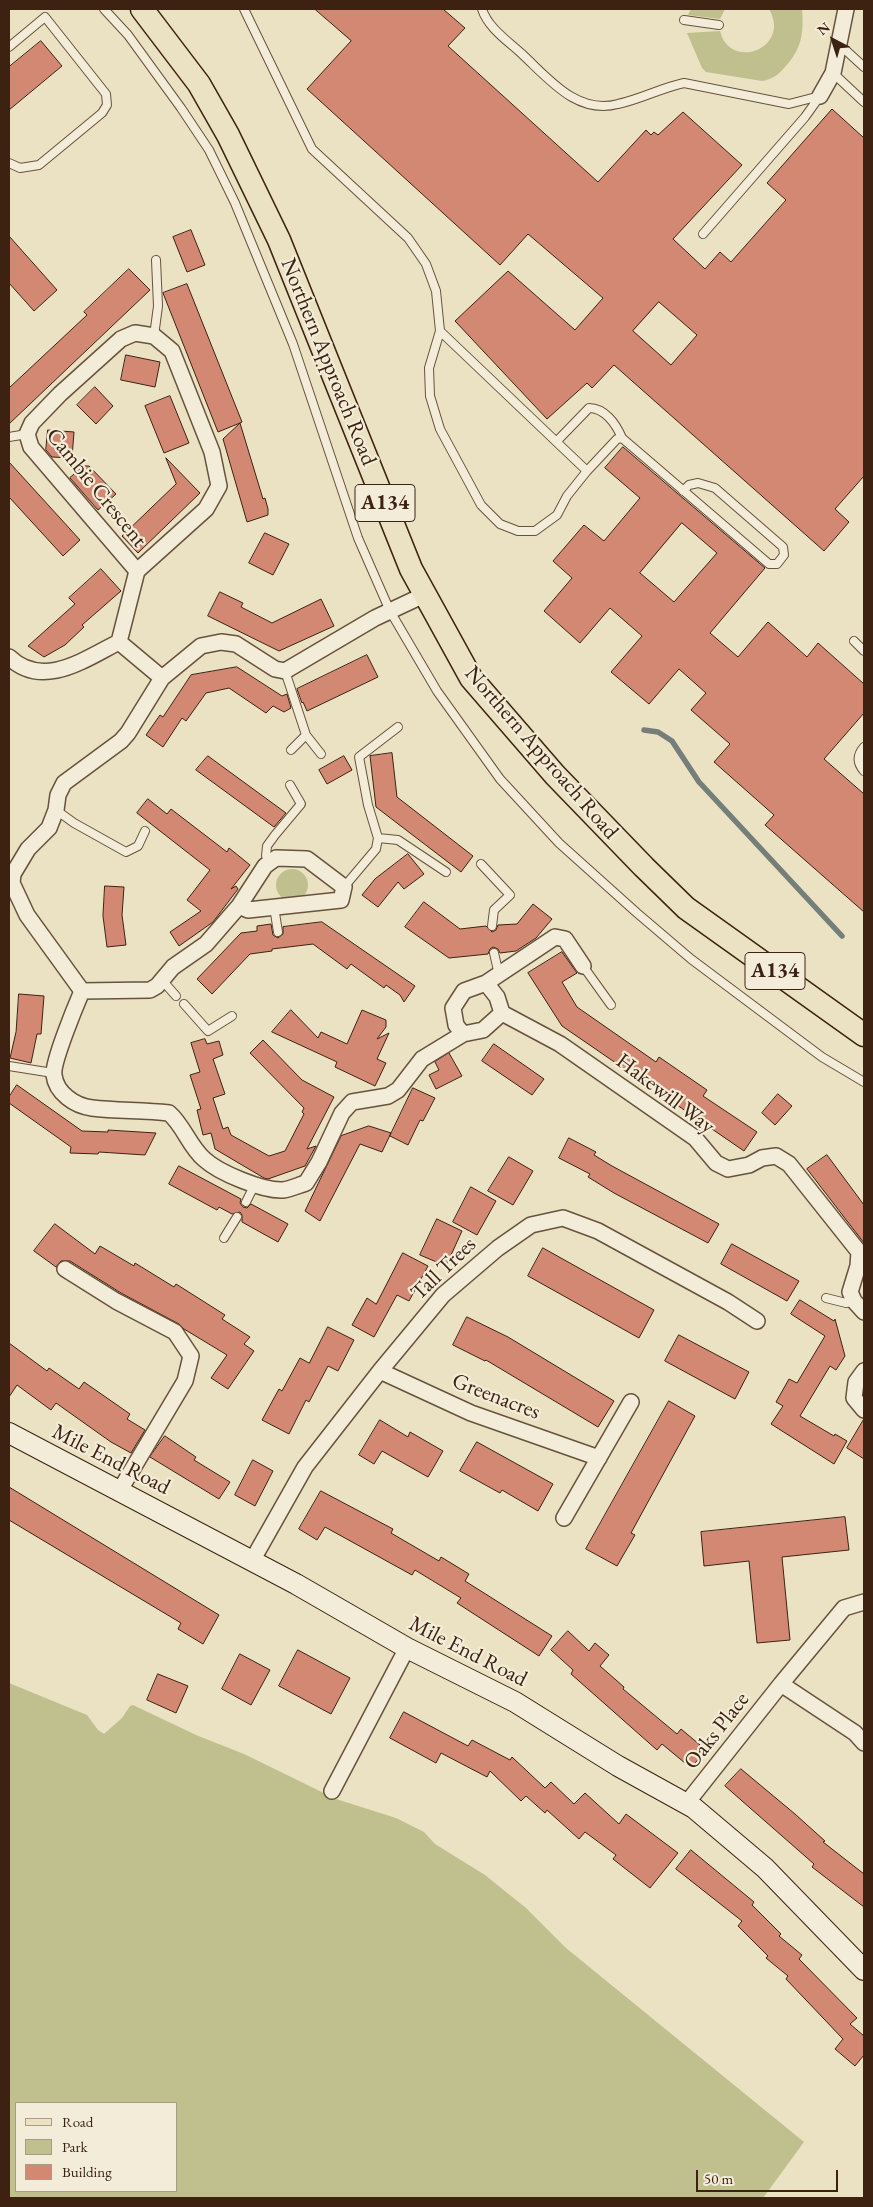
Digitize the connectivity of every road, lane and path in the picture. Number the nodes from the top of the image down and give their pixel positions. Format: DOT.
graph roads {
  1 [pos="104,9"];
  2 [pos="142,9"];
  3 [pos="244,9"];
  4 [pos="482,9"];
  5 [pos="846,9"];
  6 [pos="684,20"];
  7 [pos="719,24"];
  8 [pos="840,45"];
  9 [pos="9,46"];
  10 [pos="864,68"];
  11 [pos="833,73"];
  12 [pos="820,96"];
  13 [pos="864,102"];
  14 [pos="9,163"];
  15 [pos="702,234"];
  16 [pos="156,260"];
  17 [pos="440,331"];
  18 [pos="154,336"];
  19 [pos="27,434"];
  20 [pos="9,437"];
  21 [pos="622,438"];
  22 [pos="557,441"];
  23 [pos="587,471"];
  24 [pos="683,491"];
  25 [pos="137,571"];
  26 [pos="424,595"];
  27 [pos="390,611"];
  28 [pos="854,641"];
  29 [pos="119,642"];
  30 [pos="864,651"];
  31 [pos="9,658"];
  32 [pos="285,671"];
  33 [pos="162,678"];
  34 [pos="398,727"];
  35 [pos="306,735"];
  36 [pos="864,748"];
  37 [pos="291,750"];
  38 [pos="321,754"];
  39 [pos="864,771"];
  40 [pos="290,785"];
  41 [pos="56,810"];
  42 [pos="145,831"];
  43 [pos="378,838"];
  44 [pos="271,860"];
  45 [pos="481,864"];
  46 [pos="446,872"];
  47 [pos="10,883"];
  48 [pos="344,886"];
  49 [pos="239,906"];
  50 [pos="274,907"];
  51 [pos="492,926"];
  52 [pos="278,932"];
  53 [pos="494,953"];
  54 [pos="583,966"];
  55 [pos="499,975"];
  56 [pos="162,980"];
  57 [pos="486,983"];
  58 [pos="82,991"];
  59 [pos="176,996"];
  60 [pos="184,1004"];
  61 [pos="611,1005"];
  62 [pos="502,1013"];
  63 [pos="232,1016"];
  64 [pos="463,1034"];
  65 [pos="864,1035"];
  66 [pos="9,1066"];
  67 [pos="53,1073"];
  68 [pos="864,1082"];
  69 [pos="255,1184"];
  70 [pos="246,1202"];
  71 [pos="237,1217"];
  72 [pos="224,1238"];
  73 [pos="862,1253"];
  74 [pos="65,1269"];
  75 [pos="826,1298"];
  76 [pos="859,1306"];
  77 [pos="757,1320"];
  78 [pos="380,1371"];
  79 [pos="864,1371"];
  80 [pos="631,1402"];
  81 [pos="864,1410"];
  82 [pos="9,1433"];
  83 [pos="599,1458"];
  84 [pos="120,1490"];
  85 [pos="564,1518"];
  86 [pos="252,1561"];
  87 [pos="864,1602"];
  88 [pos="406,1648"];
  89 [pos="781,1684"];
  90 [pos="864,1743"];
  91 [pos="332,1791"];
  92 [pos="686,1804"];
  93 [pos="864,1970"];
  1 -- 27 [label="lane"];
  2 -- 26 [label="main road, Northern Approach Road / A134"];
  3 -- 17 [label="lane"];
  4 -- 12 [label="lane"];
  5 -- 8 [label="street"];
  6 -- 7 [label="lane"];
  8 -- 10 [label="lane"];
  8 -- 11 [label="street"];
  9 -- 14 [label="lane"];
  11 -- 12 [label="street"];
  11 -- 13 [label="lane"];
  12 -- 15 [label="lane"];
  16 -- 18 [label="lane"];
  17 -- 22 [label="lane"];
  17 -- 23 [label="lane"];
  18 -- 19 [label="street, Cambie Crescent"];
  18 -- 25 [label="street, Cambie Crescent"];
  19 -- 20 [label="lane"];
  19 -- 25 [label="street, Cambie Crescent"];
  21 -- 22 [label="lane"];
  21 -- 23 [label="lane"];
  21 -- 24 [label="lane"];
  22 -- 23 [label="lane"];
  24 -- 24 [label="lane"];
  25 -- 29 [label="street, Cambie Crescent"];
  26 -- 27 [label="street"];
  26 -- 65 [label="main road, Northern Approach Road / A134"];
  27 -- 32 [label="street"];
  27 -- 68 [label="lane"];
  28 -- 30 [label="lane"];
  29 -- 31 [label="street"];
  29 -- 33 [label="street"];
  32 -- 33 [label="street"];
  32 -- 35 [label="lane"];
  33 -- 41 [label="street"];
  34 -- 43 [label="lane"];
  35 -- 37 [label="lane"];
  35 -- 38 [label="lane"];
  36 -- 39 [label="lane"];
  40 -- 44 [label="lane"];
  41 -- 42 [label="lane"];
  41 -- 47 [label="street"];
  43 -- 46 [label="lane"];
  43 -- 48 [label="lane"];
  44 -- 48 [label="street"];
  44 -- 49 [label="street"];
  45 -- 51 [label="lane"];
  47 -- 58 [label="street"];
  48 -- 50 [label="street"];
  49 -- 50 [label="street"];
  49 -- 56 [label="street"];
  50 -- 52 [label="lane"];
  53 -- 55 [label="lane"];
  54 -- 55 [label="street"];
  54 -- 61 [label="lane"];
  55 -- 57 [label="street"];
  56 -- 58 [label="street"];
  56 -- 59 [label="lane"];
  57 -- 62 [label="street"];
  57 -- 64 [label="street"];
  58 -- 67 [label="street"];
  60 -- 63 [label="lane"];
  62 -- 64 [label="street"];
  62 -- 73 [label="street, Hakewill Way"];
  64 -- 69 [label="street"];
  66 -- 67 [label="lane"];
  67 -- 69 [label="street"];
  69 -- 70 [label="lane"];
  71 -- 72 [label="lane"];
  73 -- 76 [label="street, Hakewill Way"];
  74 -- 84 [label="street"];
  75 -- 76 [label="lane"];
  77 -- 78 [label="street, Tall Trees"];
  78 -- 83 [label="street, Greenacres"];
  78 -- 86 [label="street, Tall Trees"];
  79 -- 81 [label="street"];
  80 -- 83 [label="street"];
  82 -- 84 [label="street, Mile End Road"];
  83 -- 85 [label="street"];
  84 -- 86 [label="street, Mile End Road"];
  86 -- 88 [label="street, Mile End Road"];
  87 -- 89 [label="street, Oaks Place"];
  88 -- 91 [label="street"];
  88 -- 92 [label="street, Mile End Road"];
  89 -- 90 [label="street, Oaks Place"];
  89 -- 92 [label="street, Oaks Place"];
  92 -- 93 [label="street, Mile End Road"];
}
